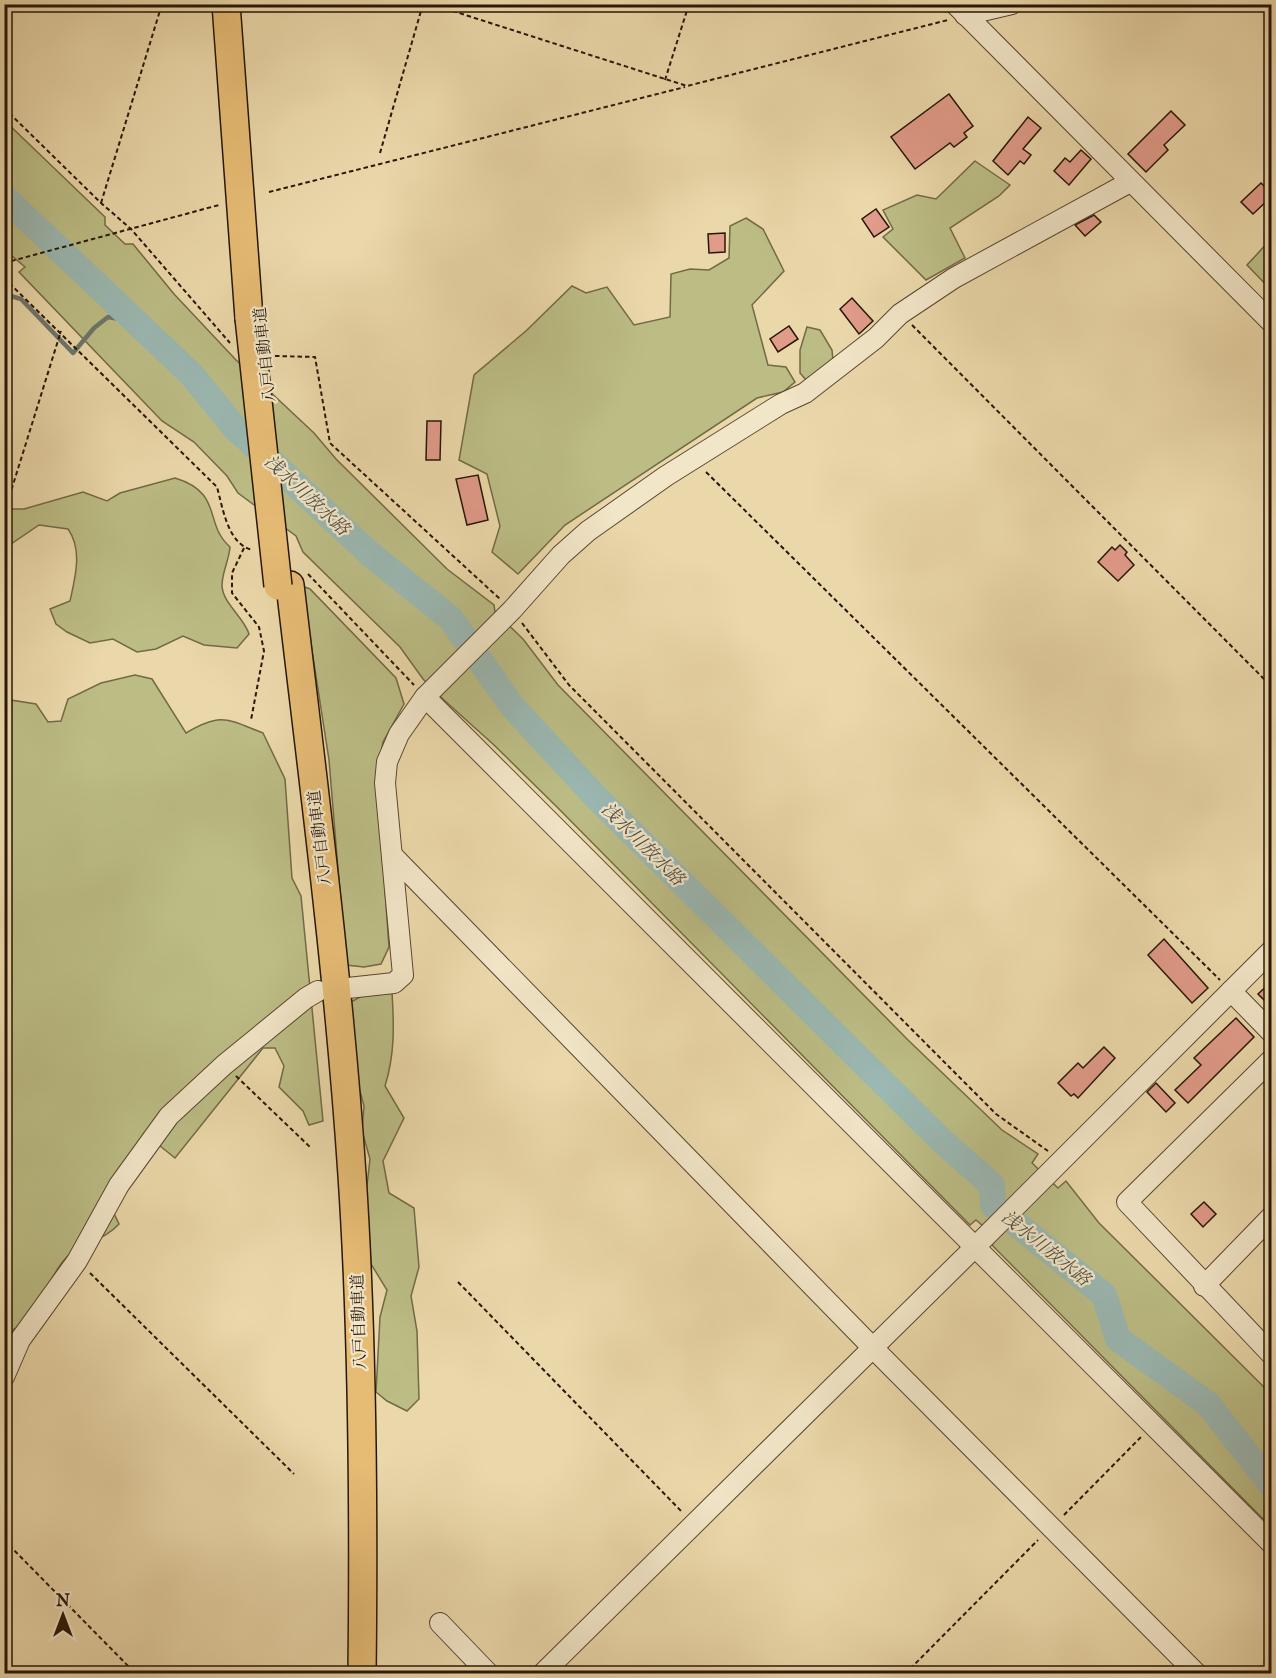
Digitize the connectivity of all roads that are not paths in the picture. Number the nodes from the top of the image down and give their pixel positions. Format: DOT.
graph roads {
  1 [pos="226,4"];
  2 [pos="237,4"];
  3 [pos="1012,4"];
  4 [pos="960,10"];
  5 [pos="1130,182"];
  6 [pos="255,318"];
  7 [pos="1272,323"];
  8 [pos="290,580"];
  9 [pos="425,697"];
  10 [pos="392,855"];
  11 [pos="1272,950"];
  12 [pos="348,988"];
  13 [pos="318,991"];
  14 [pos="1231,991"];
  15 [pos="1272,1033"];
  16 [pos="1272,1059"];
  17 [pos="1272,1216"];
  18 [pos="976,1246"];
  19 [pos="1204,1286"];
  20 [pos="872,1347"];
  21 [pos="1272,1356"];
  22 [pos="4,1377"];
  23 [pos="1272,1544"];
  24 [pos="440,1623"];
  25 [pos="352,1674"];
  26 [pos="362,1674"];
  27 [pos="489,1674"];
  28 [pos="542,1674"];
  29 [pos="1197,1674"];
  1 -- 6 [label="highway, 八戸自動車道"];
  2 -- 6 [label="highway, 八戸自動車道"];
  3 -- 4 [label="street"];
  4 -- 5 [label="street"];
  5 -- 7 [label="street"];
  5 -- 9 [label="street"];
  6 -- 8 [label="highway, 八戸自動車道, bridge"];
  8 -- 25 [label="highway, 八戸自動車道"];
  8 -- 26 [label="highway, 八戸自動車道"];
  9 -- 10 [label="street"];
  9 -- 18 [label="street"];
  10 -- 12 [label="street"];
  10 -- 20 [label="street"];
  11 -- 14 [label="street"];
  13 -- 22 [label="street"];
  14 -- 15 [label="street"];
  14 -- 18 [label="street"];
  16 -- 19 [label="street"];
  17 -- 19 [label="street"];
  18 -- 20 [label="street"];
  18 -- 23 [label="street"];
  19 -- 21 [label="street"];
  20 -- 28 [label="street"];
  20 -- 29 [label="street"];
  24 -- 27 [label="street"];
}
